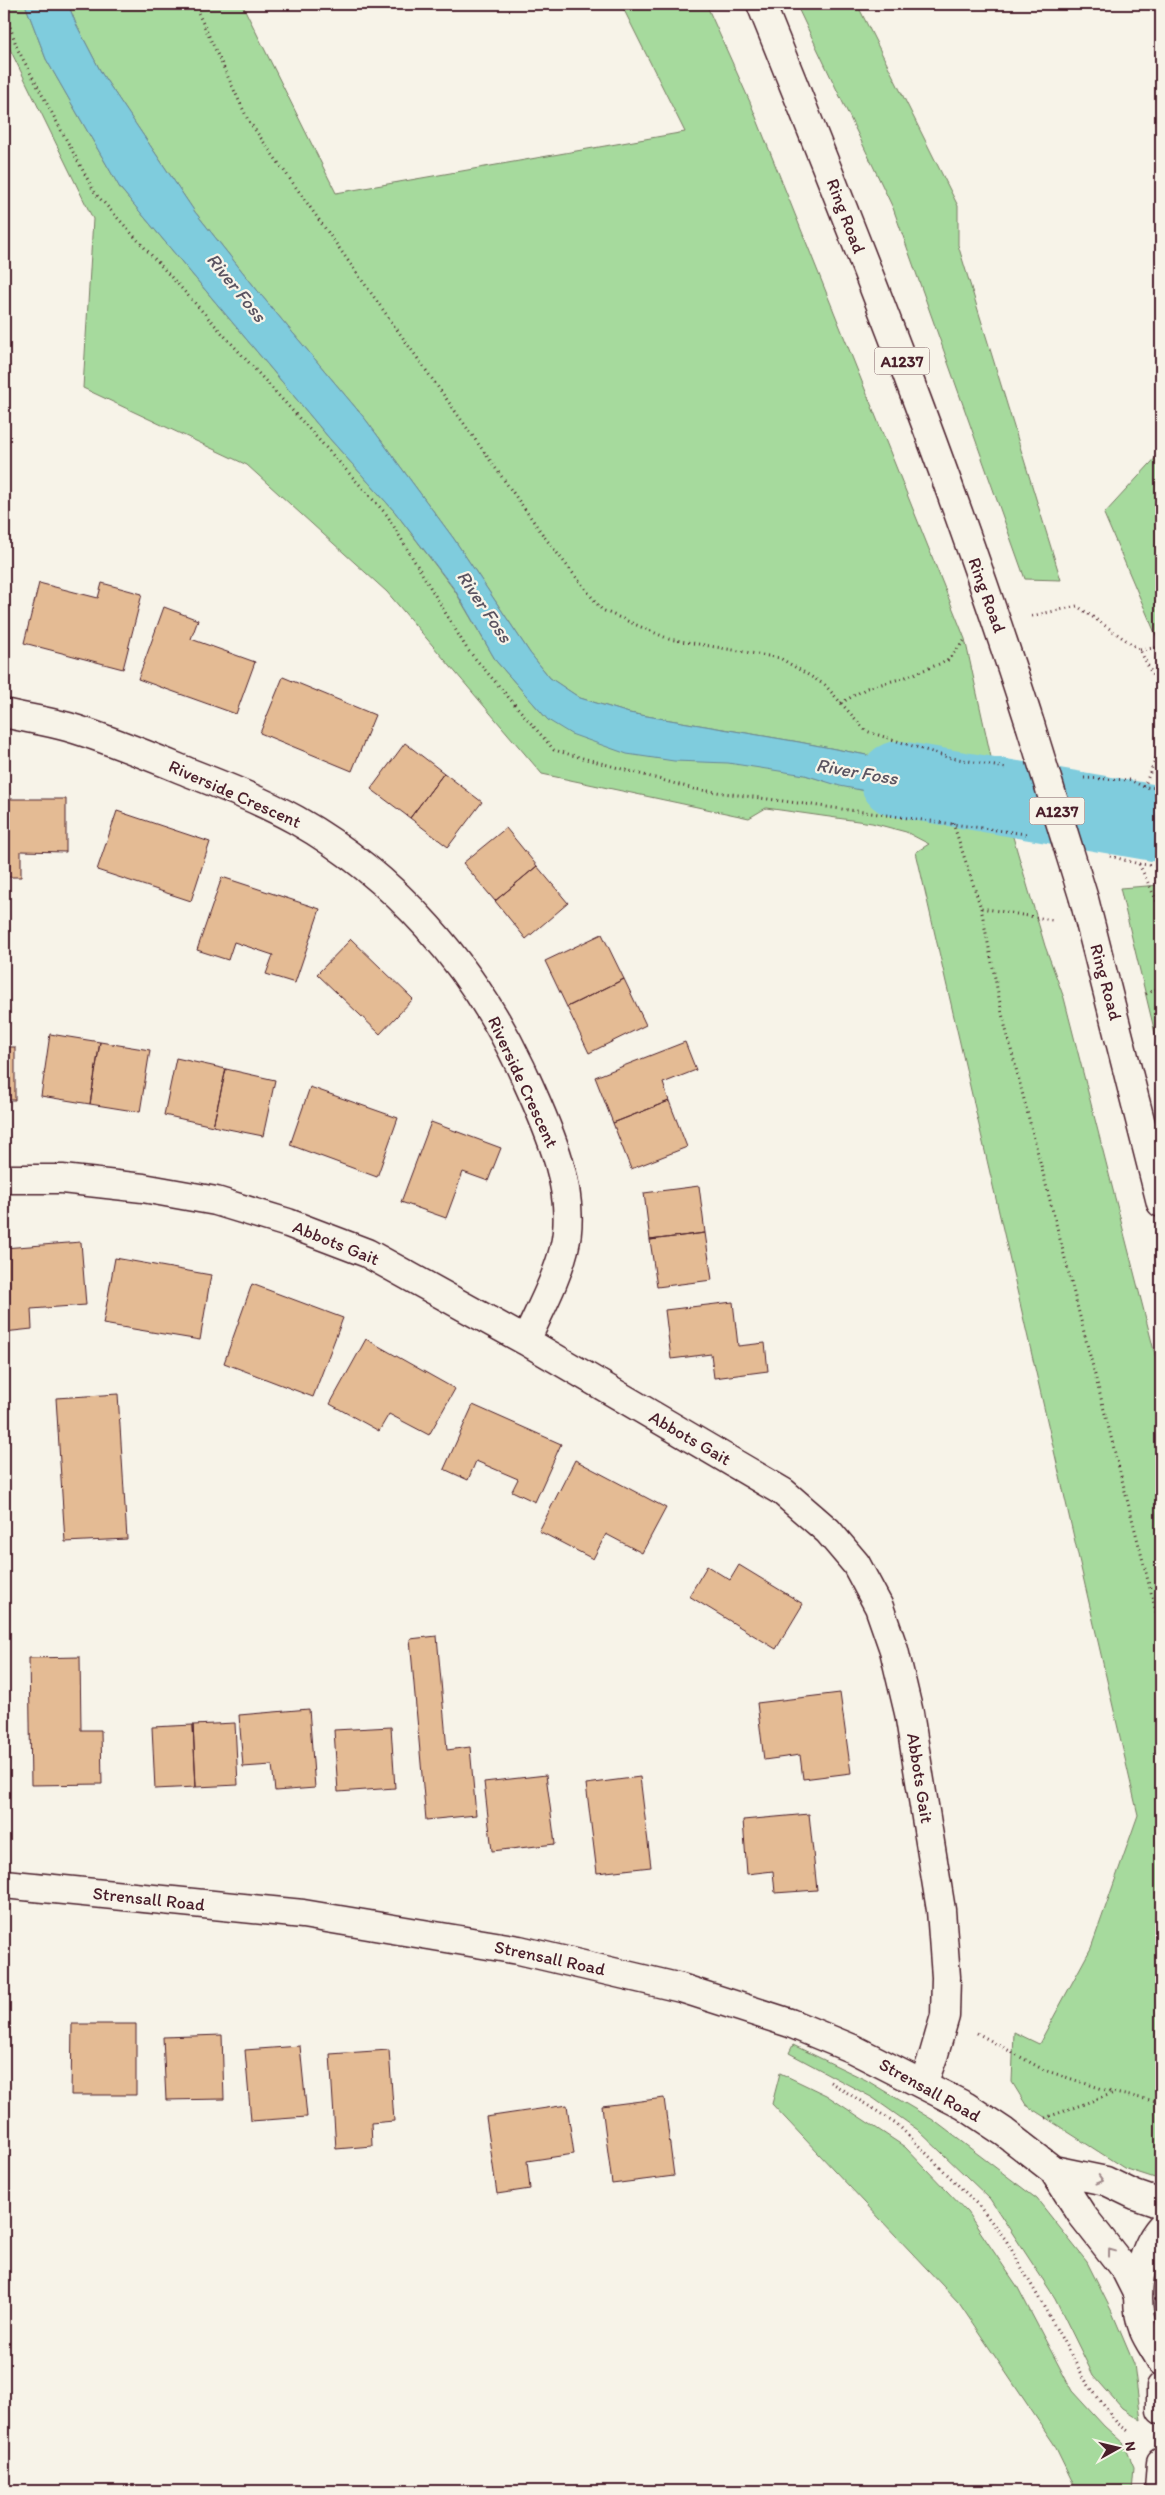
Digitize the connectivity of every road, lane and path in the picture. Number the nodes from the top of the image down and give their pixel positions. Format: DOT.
graph roads {
  1 [pos="194,4"];
  2 [pos="761,4"];
  3 [pos="4,8"];
  4 [pos="998,624"];
  5 [pos="1161,647"];
  6 [pos="1140,650"];
  7 [pos="1161,699"];
  8 [pos="841,703"];
  9 [pos="4,713"];
  10 [pos="1161,746"];
  11 [pos="947,756"];
  12 [pos="1161,788"];
  13 [pos="953,823"];
  14 [pos="1030,835"];
  15 [pos="1103,854"];
  16 [pos="1140,864"];
  17 [pos="1161,866"];
  18 [pos="981,908"];
  19 [pos="1161,910"];
  20 [pos="1092,927"];
  21 [pos="4,1179"];
  22 [pos="1161,1203"];
  23 [pos="526,1340"];
  24 [pos="1161,1631"];
  25 [pos="4,1884"];
  26 [pos="945,2016"];
  27 [pos="828,2080"];
  28 [pos="923,2084"];
  29 [pos="1115,2092"];
  30 [pos="1161,2103"];
  31 [pos="1004,2132"];
  32 [pos="1053,2170"];
  33 [pos="1161,2204"];
  34 [pos="1161,2228"];
  35 [pos="1138,2293"];
  36 [pos="1161,2361"];
  37 [pos="1161,2388"];
  38 [pos="1161,2410"];
  39 [pos="1132,2434"];
  40 [pos="1161,2462"];
  41 [pos="1158,2491"];
  1 -- 8 [label="path"];
  2 -- 4 [label="main road, Ring Road / A1237"];
  3 -- 13 [label="path"];
  4 -- 6 [label="path"];
  4 -- 8 [label="path"];
  4 -- 20 [label="main road, Ring Road / A1237, bridge"];
  5 -- 6 [label="path"];
  6 -- 7 [label="path"];
  8 -- 11 [label="path"];
  9 -- 23 [label="main road, Riverside Crescent"];
  10 -- 12 [label="path"];
  13 -- 14 [label="path"];
  13 -- 18 [label="path"];
  15 -- 16 [label="path"];
  16 -- 17 [label="path"];
  16 -- 19 [label="path"];
  18 -- 20 [label="path"];
  18 -- 24 [label="path"];
  20 -- 22 [label="main road, Ring Road / A1237"];
  21 -- 23 [label="main road, Abbots Gait"];
  23 -- 26 [label="main road, Abbots Gait"];
  25 -- 28 [label="main road, Strensall Road"];
  26 -- 28 [label="main road, Abbots Gait"];
  26 -- 29 [label="path"];
  27 -- 39 [label="path"];
  28 -- 31 [label="main road, Strensall Road"];
  29 -- 30 [label="path"];
  29 -- 31 [label="path"];
  31 -- 32 [label="main road, Strensall Road"];
  32 -- 33 [label="main road, Strensall Road, one-way"];
  35 -- 32 [label="main road, Strensall Road, one-way"];
  34 -- 35 [label="main road"];
  35 -- 36 [label="main road"];
  37 -- 38 [label="main road"];
  40 -- 41 [label="main road"];
}
